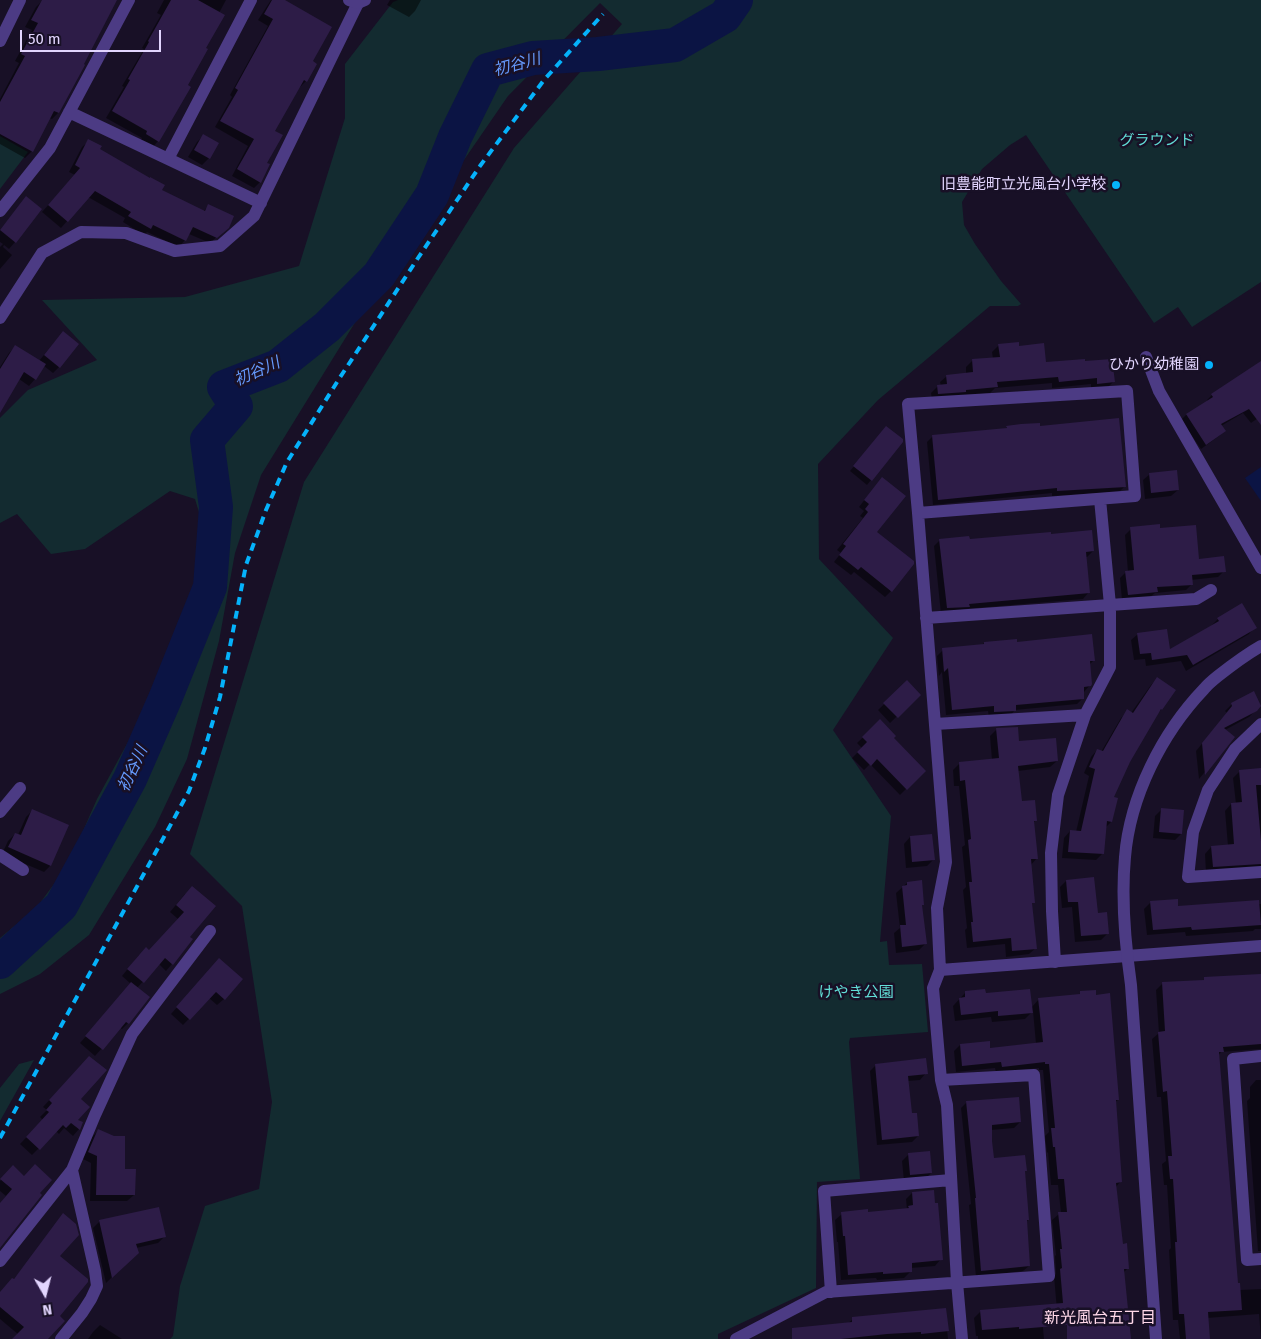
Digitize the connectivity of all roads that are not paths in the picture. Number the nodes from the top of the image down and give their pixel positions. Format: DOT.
graph roads {
  1 [pos="20,0"];
  2 [pos="129,0"];
  3 [pos="251,0"];
  4 [pos="357,1"];
  5 [pos="0,41"];
  6 [pos="69,112"];
  7 [pos="168,159"];
  8 [pos="261,203"];
  9 [pos="0,211"];
  10 [pos="0,318"];
  11 [pos="1146,357"];
  12 [pos="1100,499"];
  13 [pos="918,513"];
  14 [pos="1261,568"];
  15 [pos="1211,590"];
  16 [pos="1110,605"];
  17 [pos="926,618"];
  18 [pos="1261,646"];
  19 [pos="1085,715"];
  20 [pos="935,724"];
  21 [pos="1261,724"];
  22 [pos="20,788"];
  23 [pos="0,812"];
  24 [pos="0,855"];
  25 [pos="23,870"];
  26 [pos="1261,872"];
  27 [pos="210,931"];
  28 [pos="1261,946"];
  29 [pos="1127,955"];
  30 [pos="1055,962"];
  31 [pos="940,970"];
  32 [pos="1261,1056"];
  33 [pos="941,1080"];
  34 [pos="72,1170"];
  35 [pos="950,1180"];
  36 [pos="1261,1259"];
  37 [pos="0,1261"];
  38 [pos="957,1282"];
  39 [pos="831,1292"];
  40 [pos="61,1339"];
  41 [pos="736,1339"];
  42 [pos="962,1339"];
  43 [pos="1156,1339"];
  1 -- 5 [label="street"];
  2 -- 6 [label="street"];
  3 -- 7 [label="street"];
  4 -- 8 [label="street"];
  6 -- 7 [label="street"];
  6 -- 9 [label="street"];
  7 -- 8 [label="street"];
  8 -- 10 [label="street"];
  11 -- 14 [label="street"];
  12 -- 13 [label="street"];
  12 -- 13 [label="street"];
  12 -- 16 [label="street"];
  13 -- 17 [label="street"];
  15 -- 16 [label="street"];
  16 -- 17 [label="street"];
  16 -- 19 [label="street"];
  17 -- 20 [label="street"];
  18 -- 29 [label="street"];
  19 -- 20 [label="street"];
  19 -- 30 [label="street"];
  20 -- 31 [label="street"];
  21 -- 26 [label="street"];
  22 -- 23 [label="street"];
  24 -- 25 [label="street"];
  27 -- 34 [label="street"];
  28 -- 29 [label="street"];
  29 -- 30 [label="street"];
  29 -- 43 [label="street"];
  30 -- 31 [label="street"];
  31 -- 33 [label="street"];
  32 -- 36 [label="street"];
  33 -- 35 [label="street"];
  33 -- 38 [label="street"];
  34 -- 37 [label="street"];
  34 -- 40 [label="street"];
  35 -- 38 [label="street"];
  35 -- 39 [label="street"];
  38 -- 39 [label="street"];
  38 -- 42 [label="street"];
  39 -- 41 [label="street"];
}
